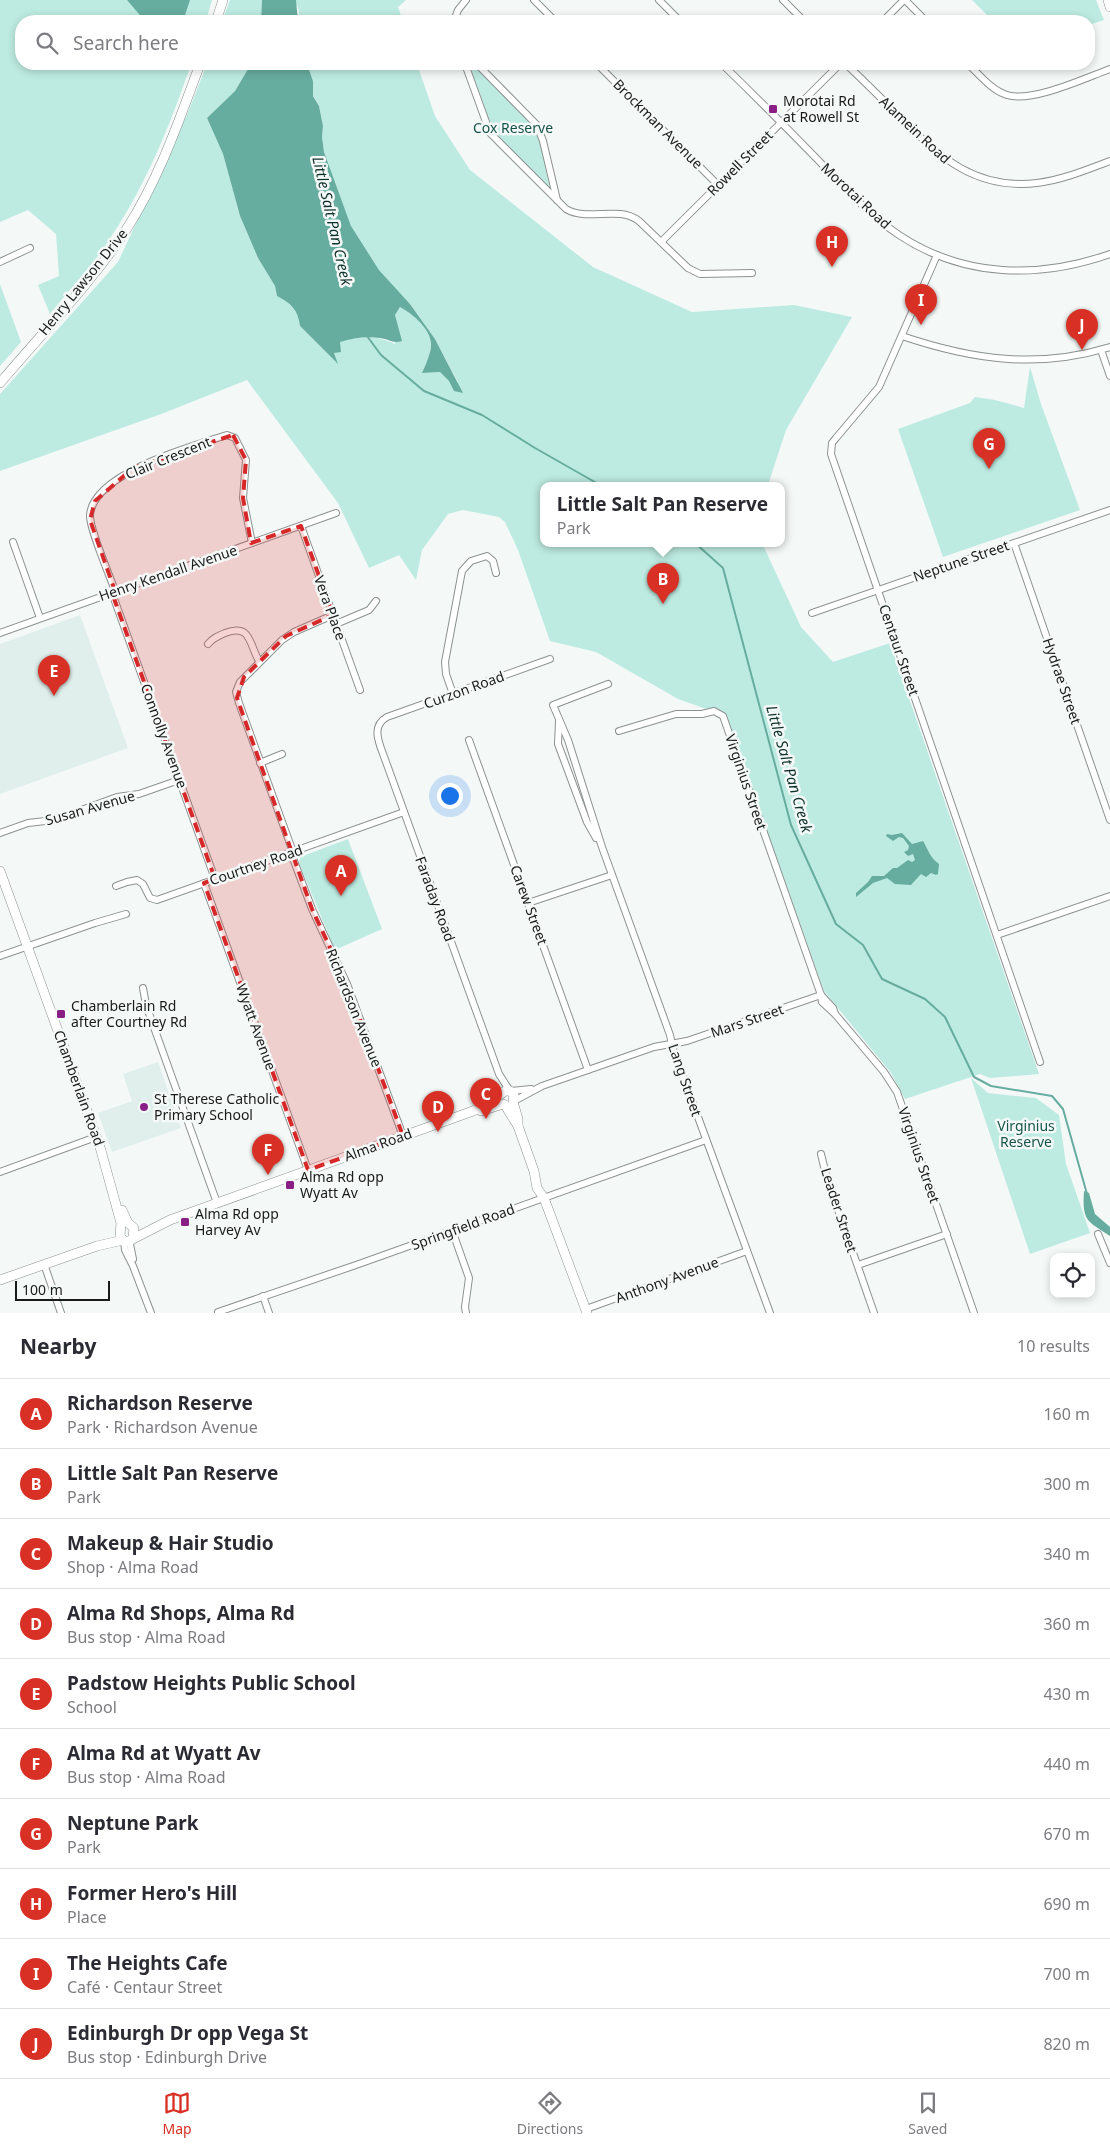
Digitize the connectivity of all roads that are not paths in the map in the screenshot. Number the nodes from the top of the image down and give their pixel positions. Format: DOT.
graph roads {
  1 [pos="223,0"];
  2 [pos="466,0"];
  3 [pos="534,0"];
  4 [pos="659,0"];
  5 [pos="783,0"];
  6 [pos="904,0"];
  7 [pos="1108,0"];
  8 [pos="1110,7"];
  9 [pos="218,15"];
  10 [pos="456,15"];
  11 [pos="549,15"];
  12 [pos="674,15"];
  13 [pos="798,15"];
  14 [pos="889,15"];
  15 [pos="920,15"];
  16 [pos="1110,69"];
  17 [pos="198,70"];
  18 [pos="467,70"];
  19 [pos="483,70"];
  20 [pos="603,70"];
  21 [pos="728,70"];
  22 [pos="834,70"];
  23 [pos="852,70"];
  24 [pos="975,70"];
  25 [pos="781,123"];
  26 [pos="1110,161"];
  27 [pos="718,185"];
  28 [pos="557,200"];
  29 [pos="661,242"];
  30 [pos="30,248"];
  31 [pos="1110,254"];
  32 [pos="937,255"];
  33 [pos="0,262"];
  34 [pos="752,273"];
  35 [pos="902,336"];
  36 [pos="1110,347"];
  37 [pos="1101,350"];
  38 [pos="1110,376"];
  39 [pos="0,383"];
  40 [pos="1110,510"];
  41 [pos="336,513"];
  42 [pos="300,526"];
  43 [pos="13,542"];
  44 [pos="252,543"];
  45 [pos="1014,543"];
  46 [pos="496,573"];
  47 [pos="878,590"];
  48 [pos="114,592"];
  49 [pos="376,601"];
  50 [pos="812,613"];
  51 [pos="333,615"];
  52 [pos="40,618"];
  53 [pos="336,624"];
  54 [pos="0,633"];
  55 [pos="208,644"];
  56 [pos="550,659"];
  57 [pos="260,661"];
  58 [pos="608,684"];
  59 [pos="360,690"];
  60 [pos="453,694"];
  61 [pos="559,721"];
  62 [pos="380,723"];
  63 [pos="619,731"];
  64 [pos="470,740"];
  65 [pos="282,754"];
  66 [pos="260,763"];
  67 [pos="179,780"];
  68 [pos="404,812"];
  69 [pos="1110,820"];
  70 [pos="0,832"];
  71 [pos="602,847"];
  72 [pos="292,852"];
  73 [pos="0,871"];
  74 [pos="612,874"];
  75 [pos="215,879"];
  76 [pos="204,883"];
  77 [pos="116,886"];
  78 [pos="1110,896"];
  79 [pos="528,904"];
  80 [pos="126,914"];
  81 [pos="997,935"];
  82 [pos="27,947"];
  83 [pos="0,956"];
  84 [pos="142,988"];
  85 [pos="821,995"];
  86 [pos="672,1044"];
  87 [pos="1040,1062"];
  88 [pos="588,1070"];
  89 [pos="542,1086"];
  90 [pos="507,1098"];
  91 [pos="403,1136"];
  92 [pos="96,1137"];
  93 [pos="706,1140"];
  94 [pos="821,1154"];
  95 [pos="308,1170"];
  96 [pos="0,1172"];
  97 [pos="544,1198"];
  98 [pos="217,1203"];
  99 [pos="452,1230"];
  100 [pos="127,1234"];
  101 [pos="947,1234"];
  102 [pos="1098,1234"];
  103 [pos="747,1252"];
  104 [pos="1110,1263"];
  105 [pos="44,1264"];
  106 [pos="858,1265"];
  107 [pos="0,1280"];
  108 [pos="263,1296"];
  109 [pos="586,1311"];
  110 [pos="218,1312"];
  111 [pos="61,1313"];
  112 [pos="152,1313"];
  113 [pos="269,1313"];
  114 [pos="466,1313"];
  115 [pos="770,1313"];
  116 [pos="874,1313"];
  117 [pos="974,1313"];
  1 -- 9 [label="main road"];
  2 -- 10 [label="street"];
  3 -- 11 [label="street"];
  4 -- 12 [label="street"];
  5 -- 13 [label="street"];
  6 -- 14 [label="street"];
  6 -- 15 [label="street"];
  7 -- 8 [label="main road"];
  16 -- 24 [label="street"];
  17 -- 39 [label="main road, Henry Lawson Drive"];
  18 -- 28 [label="street"];
  19 -- 28 [label="street"];
  20 -- 27 [label="street, Brockman Avenue"];
  21 -- 25 [label="street, Morotai Road"];
  22 -- 25 [label="street, Rowell Street"];
  23 -- 26 [label="street, Alamein Road"];
  25 -- 27 [label="street, Rowell Street"];
  25 -- 32 [label="street, Morotai Road"];
  27 -- 29 [label="street, Rowell Street"];
  28 -- 29 [label="street"];
  29 -- 34 [label="street"];
  30 -- 33 [label="street"];
  31 -- 32 [label="street, Morotai Road"];
  32 -- 35 [label="street, Centaur Street"];
  35 -- 37 [label="street"];
  35 -- 47 [label="street, Centaur Street"];
  36 -- 37 [label="street"];
  37 -- 38 [label="street"];
  40 -- 45 [label="street, Neptune Street"];
  41 -- 42 [label="street, Henry Kendall Avenue"];
  42 -- 44 [label="street, Henry Kendall Avenue"];
  42 -- 51 [label="street, Vera Place"];
  43 -- 52 [label="street"];
  44 -- 48 [label="street, Henry Kendall Avenue"];
  44 -- 48 [label="street, Clair Crescent"];
  45 -- 47 [label="street, Neptune Street"];
  45 -- 69 [label="street, Hydrae Street"];
  46 -- 60 [label="street"];
  47 -- 50 [label="street, Neptune Street"];
  47 -- 81 [label="street, Centaur Street"];
  48 -- 52 [label="street, Henry Kendall Avenue"];
  48 -- 67 [label="street, Connolly Avenue"];
  49 -- 53 [label="street"];
  51 -- 53 [label="street, Vera Place"];
  51 -- 57 [label="street, Richardson Avenue"];
  52 -- 54 [label="street, Henry Kendall Avenue"];
  53 -- 59 [label="street, Vera Place"];
  55 -- 57 [label="street"];
  56 -- 60 [label="street, Curzon Road"];
  57 -- 66 [label="street, Richardson Avenue"];
  58 -- 61 [label="street, Lang Street"];
  60 -- 62 [label="street, Curzon Road"];
  61 -- 71 [label="street, Lang Street"];
  61 -- 71 [label="street, Lang Street"];
  62 -- 68 [label="street, Faraday Road"];
  63 -- 85 [label="street, Virginius Street"];
  64 -- 79 [label="street, Carew Street"];
  65 -- 66 [label="street"];
  66 -- 72 [label="street, Richardson Avenue"];
  67 -- 70 [label="street, Susan Avenue"];
  67 -- 75 [label="street, Connolly Avenue"];
  68 -- 72 [label="street, Courtney Road"];
  68 -- 90 [label="street, Faraday Road"];
  71 -- 74 [label="street, Lang Street"];
  72 -- 75 [label="street, Courtney Road"];
  72 -- 91 [label="street, Richardson Avenue"];
  73 -- 82 [label="main road, Chamberlain Road"];
  74 -- 79 [label="street"];
  74 -- 86 [label="street, Lang Street"];
  75 -- 76 [label="street, Courtney Road"];
  76 -- 77 [label="street, Courtney Road"];
  76 -- 95 [label="street, Wyatt Avenue"];
  78 -- 81 [label="street"];
  79 -- 88 [label="street, Carew Street"];
  80 -- 82 [label="street"];
  81 -- 87 [label="street, Centaur Street"];
  82 -- 83 [label="street"];
  82 -- 92 [label="main road, Chamberlain Road"];
  84 -- 98 [label="street"];
  85 -- 86 [label="street, Mars Street"];
  85 -- 101 [label="street, Virginius Street"];
  86 -- 88 [label="street, Alma Road"];
  86 -- 93 [label="street, Lang Street"];
  88 -- 89 [label="street, Alma Road"];
  89 -- 90 [label="street, Alma Road"];
  89 -- 90 [label="street, Alma Road"];
  90 -- 91 [label="main road, Alma Road"];
  90 -- 97 [label="main road, Faraday Road"];
  91 -- 95 [label="main road, Alma Road"];
  92 -- 96 [label="street"];
  92 -- 100 [label="main road, Chamberlain Road"];
  93 -- 97 [label="street, Springfield Road"];
  93 -- 103 [label="street, Lang Street"];
  94 -- 106 [label="street, Leader Street"];
  95 -- 98 [label="main road, Alma Road"];
  97 -- 99 [label="street, Springfield Road"];
  97 -- 109 [label="main road, Faraday Road"];
  98 -- 100 [label="main road, Alma Road"];
  99 -- 108 [label="street, Springfield Road"];
  99 -- 114 [label="street"];
  100 -- 105 [label="main road, Alma Road"];
  100 -- 112 [label="street, Chamberlain Road"];
  101 -- 106 [label="street, Leader Street"];
  101 -- 117 [label="street, Virginius Street"];
  102 -- 104 [label="street"];
  103 -- 109 [label="street, Anthony Avenue"];
  103 -- 115 [label="street, Lang Street"];
  105 -- 107 [label="main road, Alma Road"];
  105 -- 111 [label="street"];
  106 -- 116 [label="street, Leader Street"];
  108 -- 110 [label="street, Springfield Road"];
  108 -- 113 [label="street"];
}
